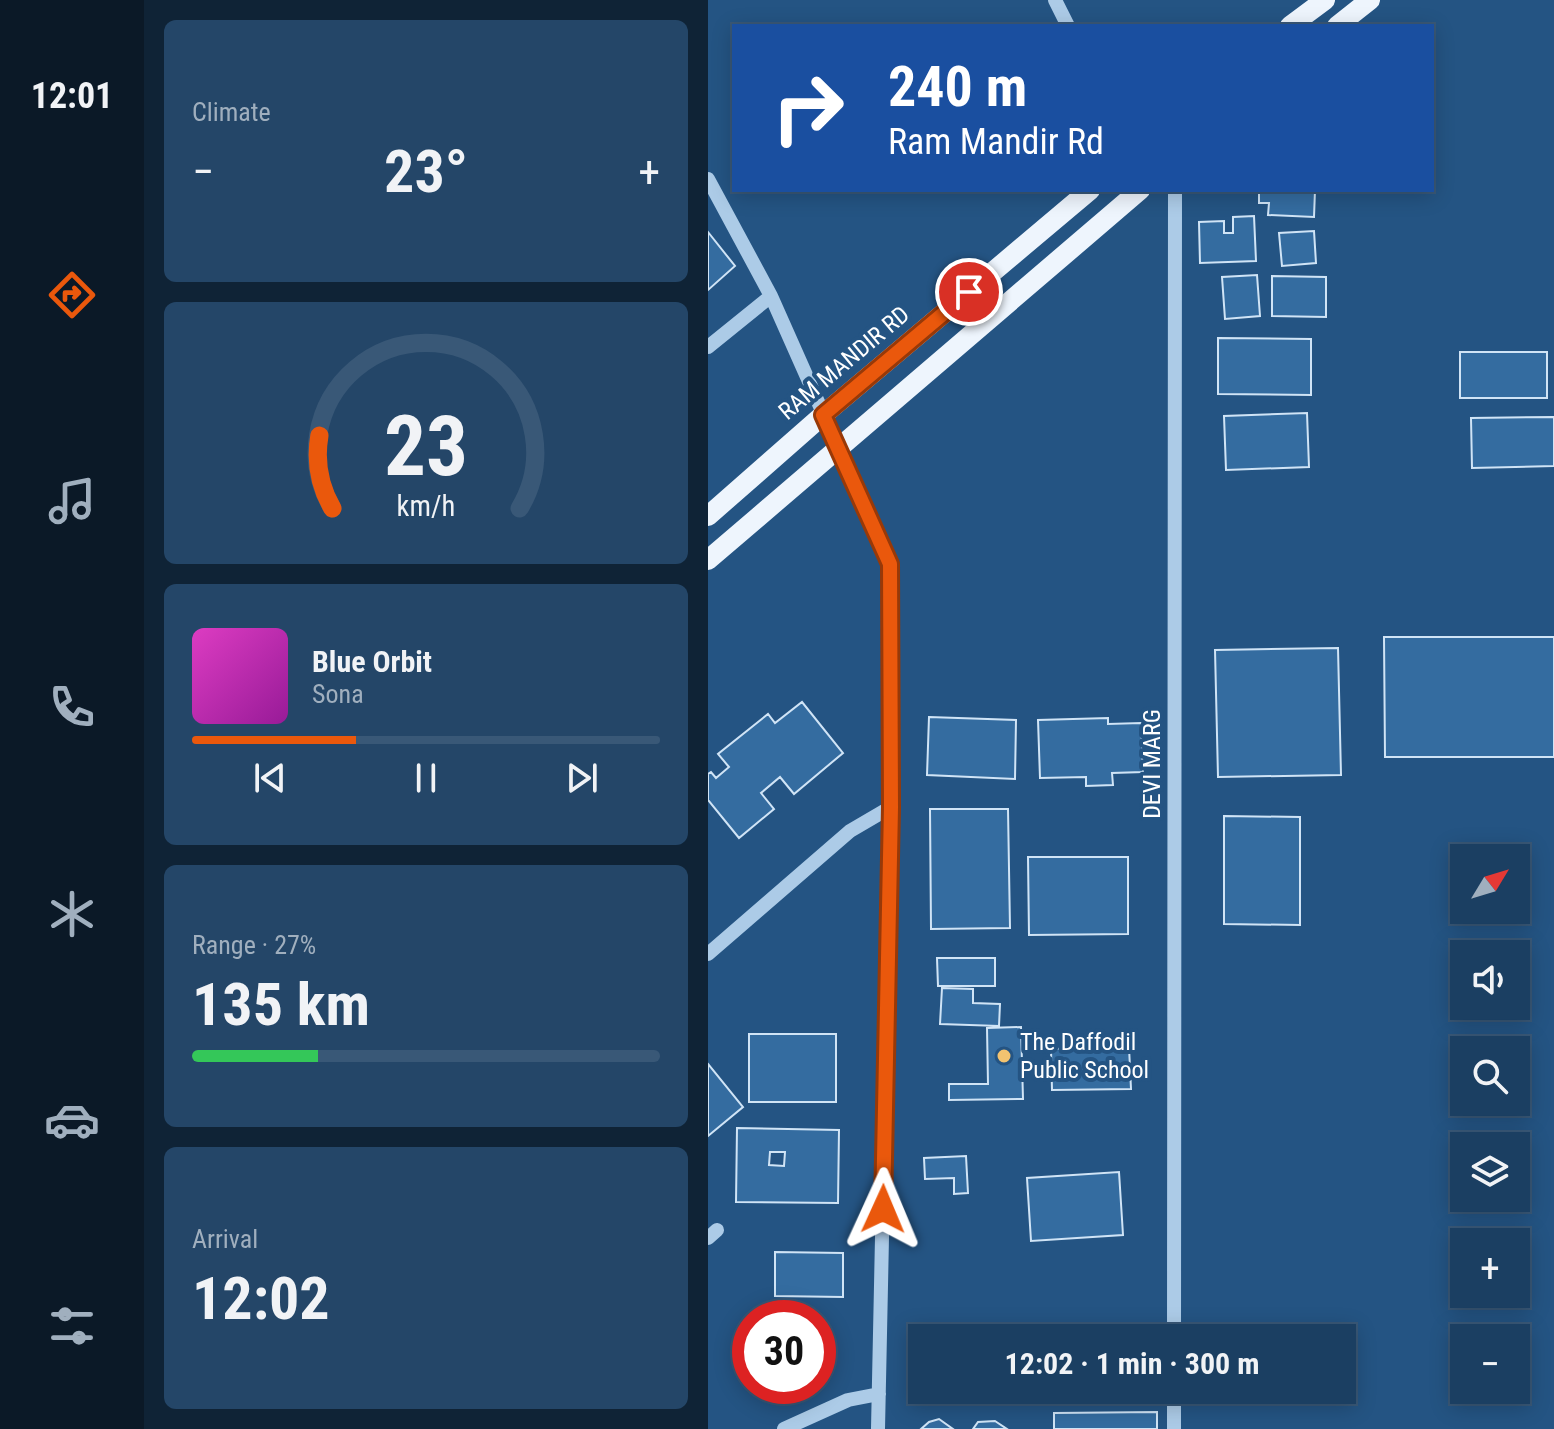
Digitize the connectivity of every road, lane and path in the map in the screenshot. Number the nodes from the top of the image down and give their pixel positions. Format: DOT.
graph roads {
  1 [pos="1055,0"];
  2 [pos="1325,0"];
  3 [pos="1361,3"];
  4 [pos="1067,24"];
  5 [pos="1293,24"];
  6 [pos="1339,24"];
  7 [pos="708,179"];
  8 [pos="1088,192"];
  9 [pos="1138,192"];
  10 [pos="1175,192"];
  11 [pos="771,296"];
  12 [pos="708,347"];
  13 [pos="823,415"];
  14 [pos="837,447"];
  15 [pos="708,516"];
  16 [pos="708,560"];
  17 [pos="891,807"];
  18 [pos="708,954"];
  19 [pos="1174,1324"];
  20 [pos="879,1394"];
  21 [pos="1174,1404"];
  22 [pos="784,1429"];
  23 [pos="878,1429"];
  24 [pos="1174,1429"];
  1 -- 4 [label="street"];
  2 -- 5 [label="main road"];
  3 -- 6 [label="main road"];
  7 -- 11 [label="street"];
  8 -- 13 [label="main road, RAM MANDIR RD"];
  9 -- 14 [label="main road"];
  10 -- 19 [label="street, DEVI MARG"];
  11 -- 12 [label="street"];
  11 -- 13 [label="street"];
  13 -- 14 [label="street"];
  13 -- 15 [label="main road, RAM MANDIR RD"];
  14 -- 16 [label="main road"];
  14 -- 17 [label="street"];
  17 -- 18 [label="street"];
  17 -- 20 [label="street"];
  20 -- 22 [label="street"];
  20 -- 23 [label="street"];
  21 -- 24 [label="street"];
}
